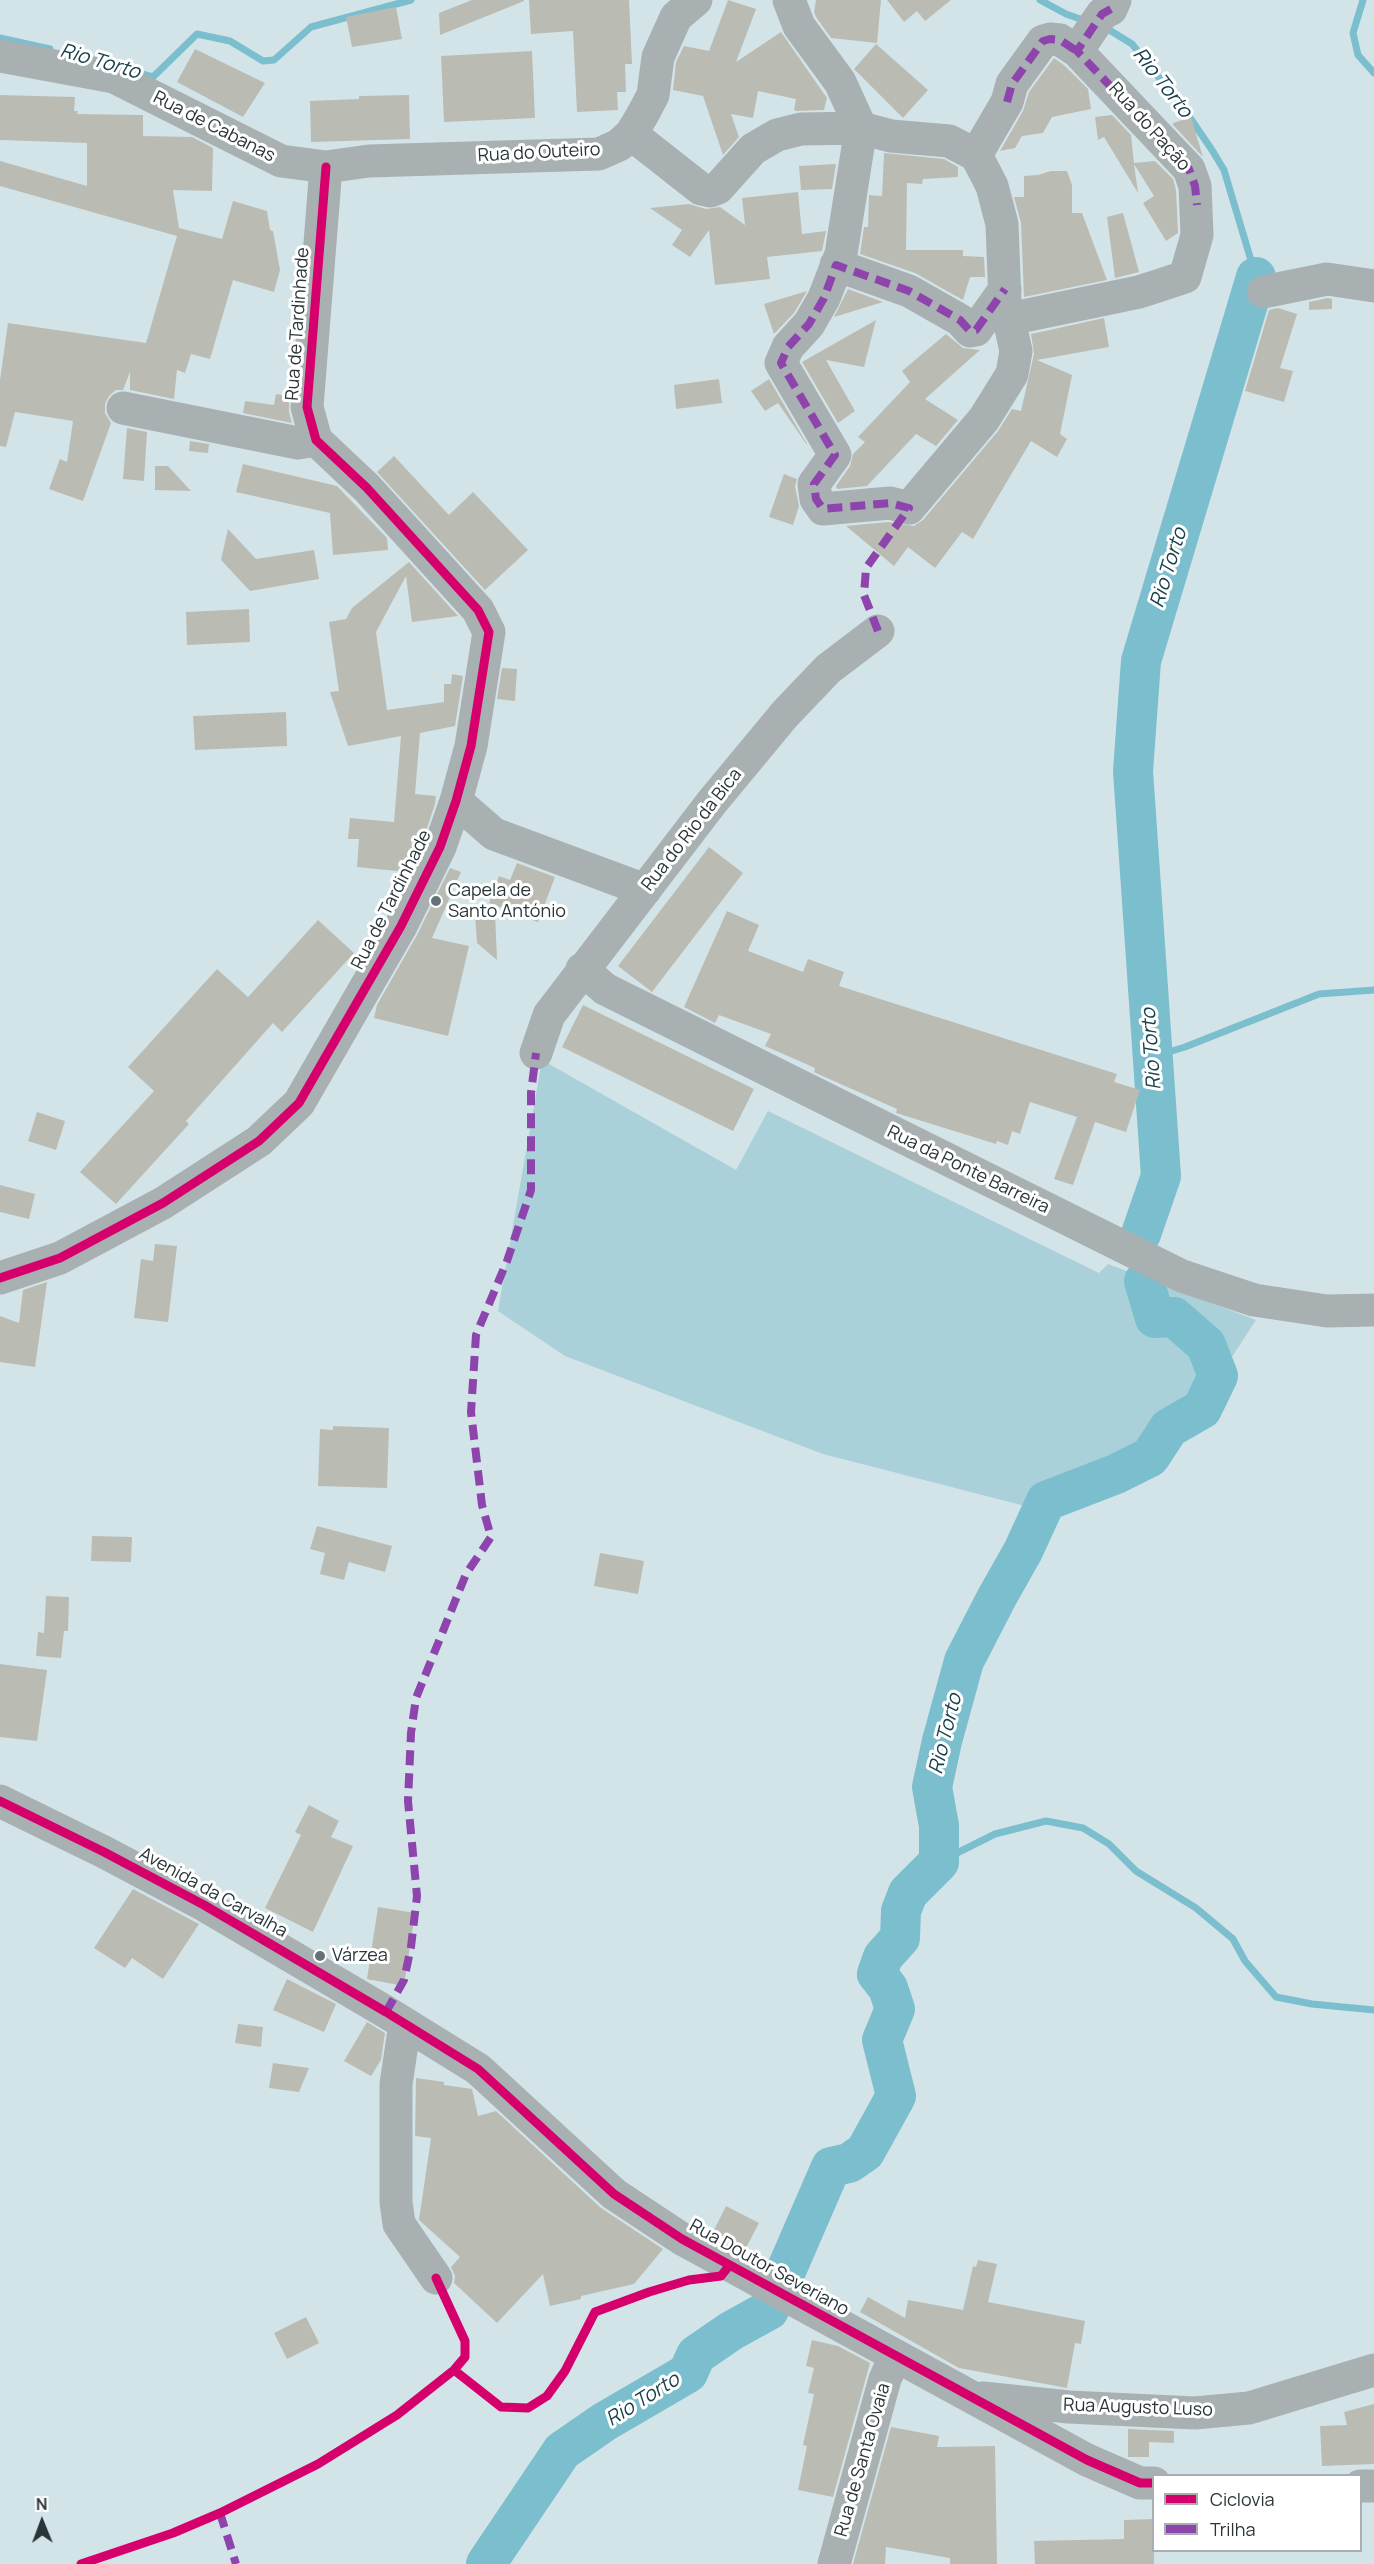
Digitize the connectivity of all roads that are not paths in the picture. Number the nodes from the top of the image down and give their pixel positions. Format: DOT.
graph roads {
  1 [pos="696,0"];
  2 [pos="789,0"];
  3 [pos="1099,20"];
  4 [pos="0,57"];
  5 [pos="861,128"];
  6 [pos="631,134"];
  7 [pos="976,154"];
  8 [pos="326,167"];
  9 [pos="836,265"];
  10 [pos="1374,286"];
  11 [pos="1263,292"];
  12 [pos="1007,304"];
  13 [pos="123,408"];
  14 [pos="316,440"];
  15 [pos="878,631"];
  16 [pos="456,801"];
  17 [pos="645,890"];
  18 [pos="582,969"];
  19 [pos="536,1053"];
  20 [pos="0,1278"];
  21 [pos="1374,1310"];
  22 [pos="0,1801"];
  23 [pos="405,2024"];
  24 [pos="436,2278"];
  25 [pos="895,2357"];
  26 [pos="1374,2370"];
  27 [pos="968,2397"];
  28 [pos="1152,2483"];
  29 [pos="834,2564"];
  1 -- 6 [label="street, Rua do Outeiro"];
  2 -- 5 [label="street"];
  3 -- 7 [label="street"];
  3 -- 12 [label="street, Rua do Pação"];
  4 -- 8 [label="street, Rua de Cabanas"];
  5 -- 6 [label="street"];
  5 -- 7 [label="street"];
  5 -- 9 [label="street"];
  6 -- 8 [label="street, Rua do Outeiro"];
  7 -- 12 [label="street"];
  8 -- 14 [label="street, Rua de Tardinhade"];
  9 -- 12 [label="street"];
  9 -- 12 [label="street"];
  10 -- 11 [label="street"];
  13 -- 14 [label="street"];
  14 -- 16 [label="street, Rua de Tardinhade"];
  15 -- 17 [label="street, Rua do Rio da Bica"];
  16 -- 17 [label="street"];
  16 -- 20 [label="street, Rua de Tardinhade"];
  17 -- 18 [label="street, Rua do Rio da Bica"];
  18 -- 19 [label="street, Rua do Rio da Bica"];
  18 -- 21 [label="street, Rua da Ponte Barreira"];
  22 -- 23 [label="street, Avenida da Carvalha"];
  23 -- 24 [label="street"];
  23 -- 25 [label="street, Rua Doutor Severiano"];
  25 -- 27 [label="street, Rua Doutor Severiano"];
  25 -- 29 [label="street, Rua de Santa Ovaia"];
  26 -- 27 [label="street, Rua Augusto Luso"];
  27 -- 28 [label="street, Rua Doutor Severiano"];
}
